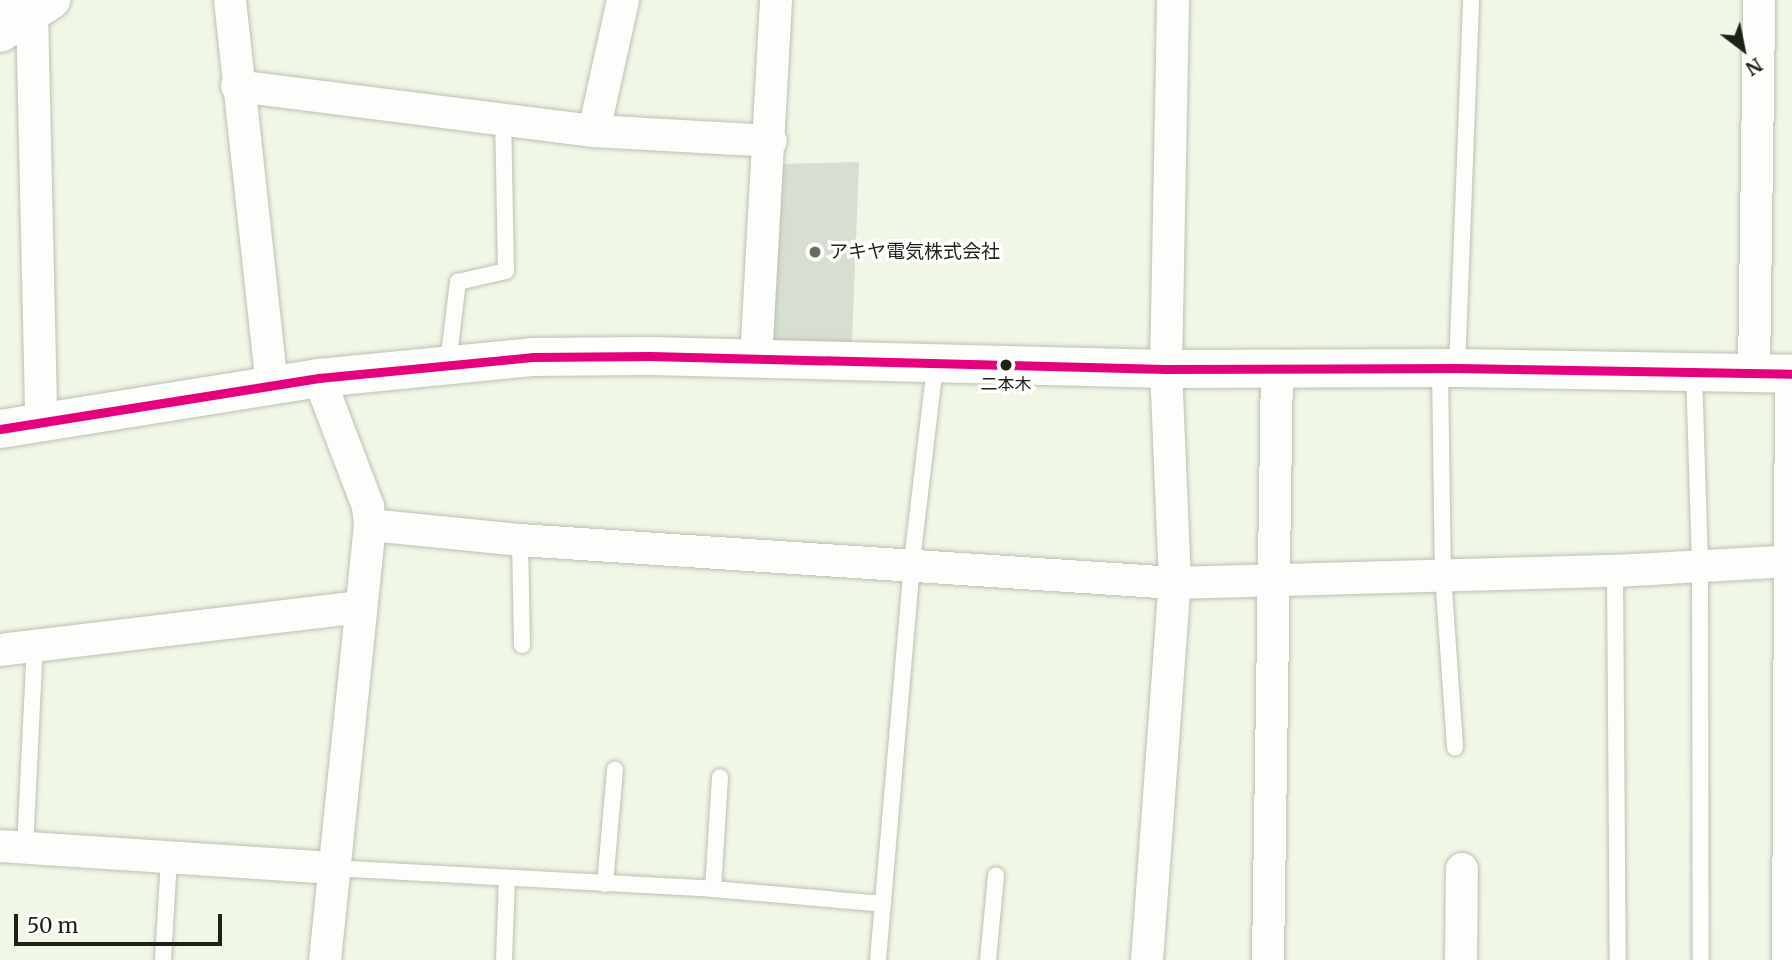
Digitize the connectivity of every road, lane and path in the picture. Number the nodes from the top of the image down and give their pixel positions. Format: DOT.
graph roads {
  1 [pos="230,0"];
  2 [pos="622,0"];
  3 [pos="776,0"];
  4 [pos="1173,0"];
  5 [pos="1471,0"];
  6 [pos="1759,0"];
  7 [pos="28,4"];
  8 [pos="0,33"];
  9 [pos="237,86"];
  10 [pos="503,120"];
  11 [pos="594,131"];
  12 [pos="771,141"];
  13 [pos="756,359"];
  14 [pos="448,363"];
  15 [pos="935,365"];
  16 [pos="1449,368"];
  17 [pos="1166,369"];
  18 [pos="1277,369"];
  19 [pos="1694,372"];
  20 [pos="1779,374"];
  21 [pos="319,377"];
  22 [pos="272,384"];
  23 [pos="41,423"];
  24 [pos="0,429"];
  25 [pos="370,525"];
  26 [pos="520,540"];
  27 [pos="1791,561"];
  28 [pos="911,568"];
  29 [pos="1700,568"];
  30 [pos="1615,571"];
  31 [pos="1443,575"];
  32 [pos="1276,580"];
  33 [pos="1175,583"];
  34 [pos="359,607"];
  35 [pos="522,645"];
  36 [pos="35,646"];
  37 [pos="0,650"];
  38 [pos="1455,748"];
  39 [pos="615,769"];
  40 [pos="720,776"];
  41 [pos="12,847"];
  42 [pos="169,858"];
  43 [pos="331,868"];
  44 [pos="1462,869"];
  45 [pos="996,875"];
  46 [pos="507,878"];
  47 [pos="605,884"];
  48 [pos="713,888"];
  49 [pos="883,904"];
  50 [pos="163,960"];
  51 [pos="325,960"];
  52 [pos="504,960"];
  53 [pos="878,960"];
  54 [pos="988,960"];
  55 [pos="1147,960"];
  56 [pos="1268,960"];
  57 [pos="1461,960"];
  58 [pos="1618,960"];
  59 [pos="1701,960"];
  60 [pos="1788,960"];
  1 -- 9 [label="street"];
  2 -- 11 [label="street"];
  3 -- 12 [label="street"];
  4 -- 17 [label="street"];
  5 -- 16 [label="lane"];
  6 -- 20 [label="street"];
  7 -- 8 [label="main road"];
  7 -- 23 [label="street"];
  9 -- 10 [label="street"];
  9 -- 22 [label="street"];
  10 -- 11 [label="street"];
  10 -- 14 [label="lane"];
  11 -- 12 [label="street"];
  12 -- 13 [label="street"];
  13 -- 14 [label="main road"];
  13 -- 15 [label="main road"];
  14 -- 21 [label="main road"];
  15 -- 17 [label="main road"];
  15 -- 28 [label="lane"];
  16 -- 18 [label="main road"];
  16 -- 19 [label="main road"];
  16 -- 31 [label="lane"];
  17 -- 18 [label="main road"];
  17 -- 33 [label="street"];
  18 -- 32 [label="street"];
  19 -- 20 [label="main road"];
  19 -- 29 [label="lane"];
  20 -- 27 [label="street"];
  21 -- 22 [label="main road"];
  21 -- 25 [label="street"];
  22 -- 23 [label="main road"];
  23 -- 24 [label="main road"];
  25 -- 26 [label="street"];
  25 -- 34 [label="street"];
  26 -- 28 [label="street"];
  26 -- 35 [label="lane"];
  27 -- 29 [label="street"];
  27 -- 60 [label="street"];
  28 -- 33 [label="street"];
  28 -- 49 [label="lane"];
  29 -- 30 [label="street"];
  29 -- 59 [label="lane"];
  30 -- 31 [label="street"];
  30 -- 58 [label="lane"];
  31 -- 32 [label="street"];
  31 -- 38 [label="lane"];
  32 -- 33 [label="street"];
  32 -- 56 [label="street"];
  33 -- 55 [label="street"];
  34 -- 36 [label="street"];
  34 -- 43 [label="street"];
  36 -- 37 [label="street"];
  36 -- 41 [label="lane"];
  39 -- 47 [label="lane"];
  40 -- 48 [label="lane"];
  41 -- 42 [label="street"];
  42 -- 43 [label="street"];
  42 -- 50 [label="lane"];
  43 -- 46 [label="lane"];
  43 -- 51 [label="street"];
  44 -- 57 [label="street"];
  45 -- 54 [label="lane"];
  46 -- 47 [label="lane"];
  46 -- 52 [label="lane"];
  47 -- 48 [label="lane"];
  48 -- 49 [label="lane"];
  49 -- 53 [label="lane"];
}
